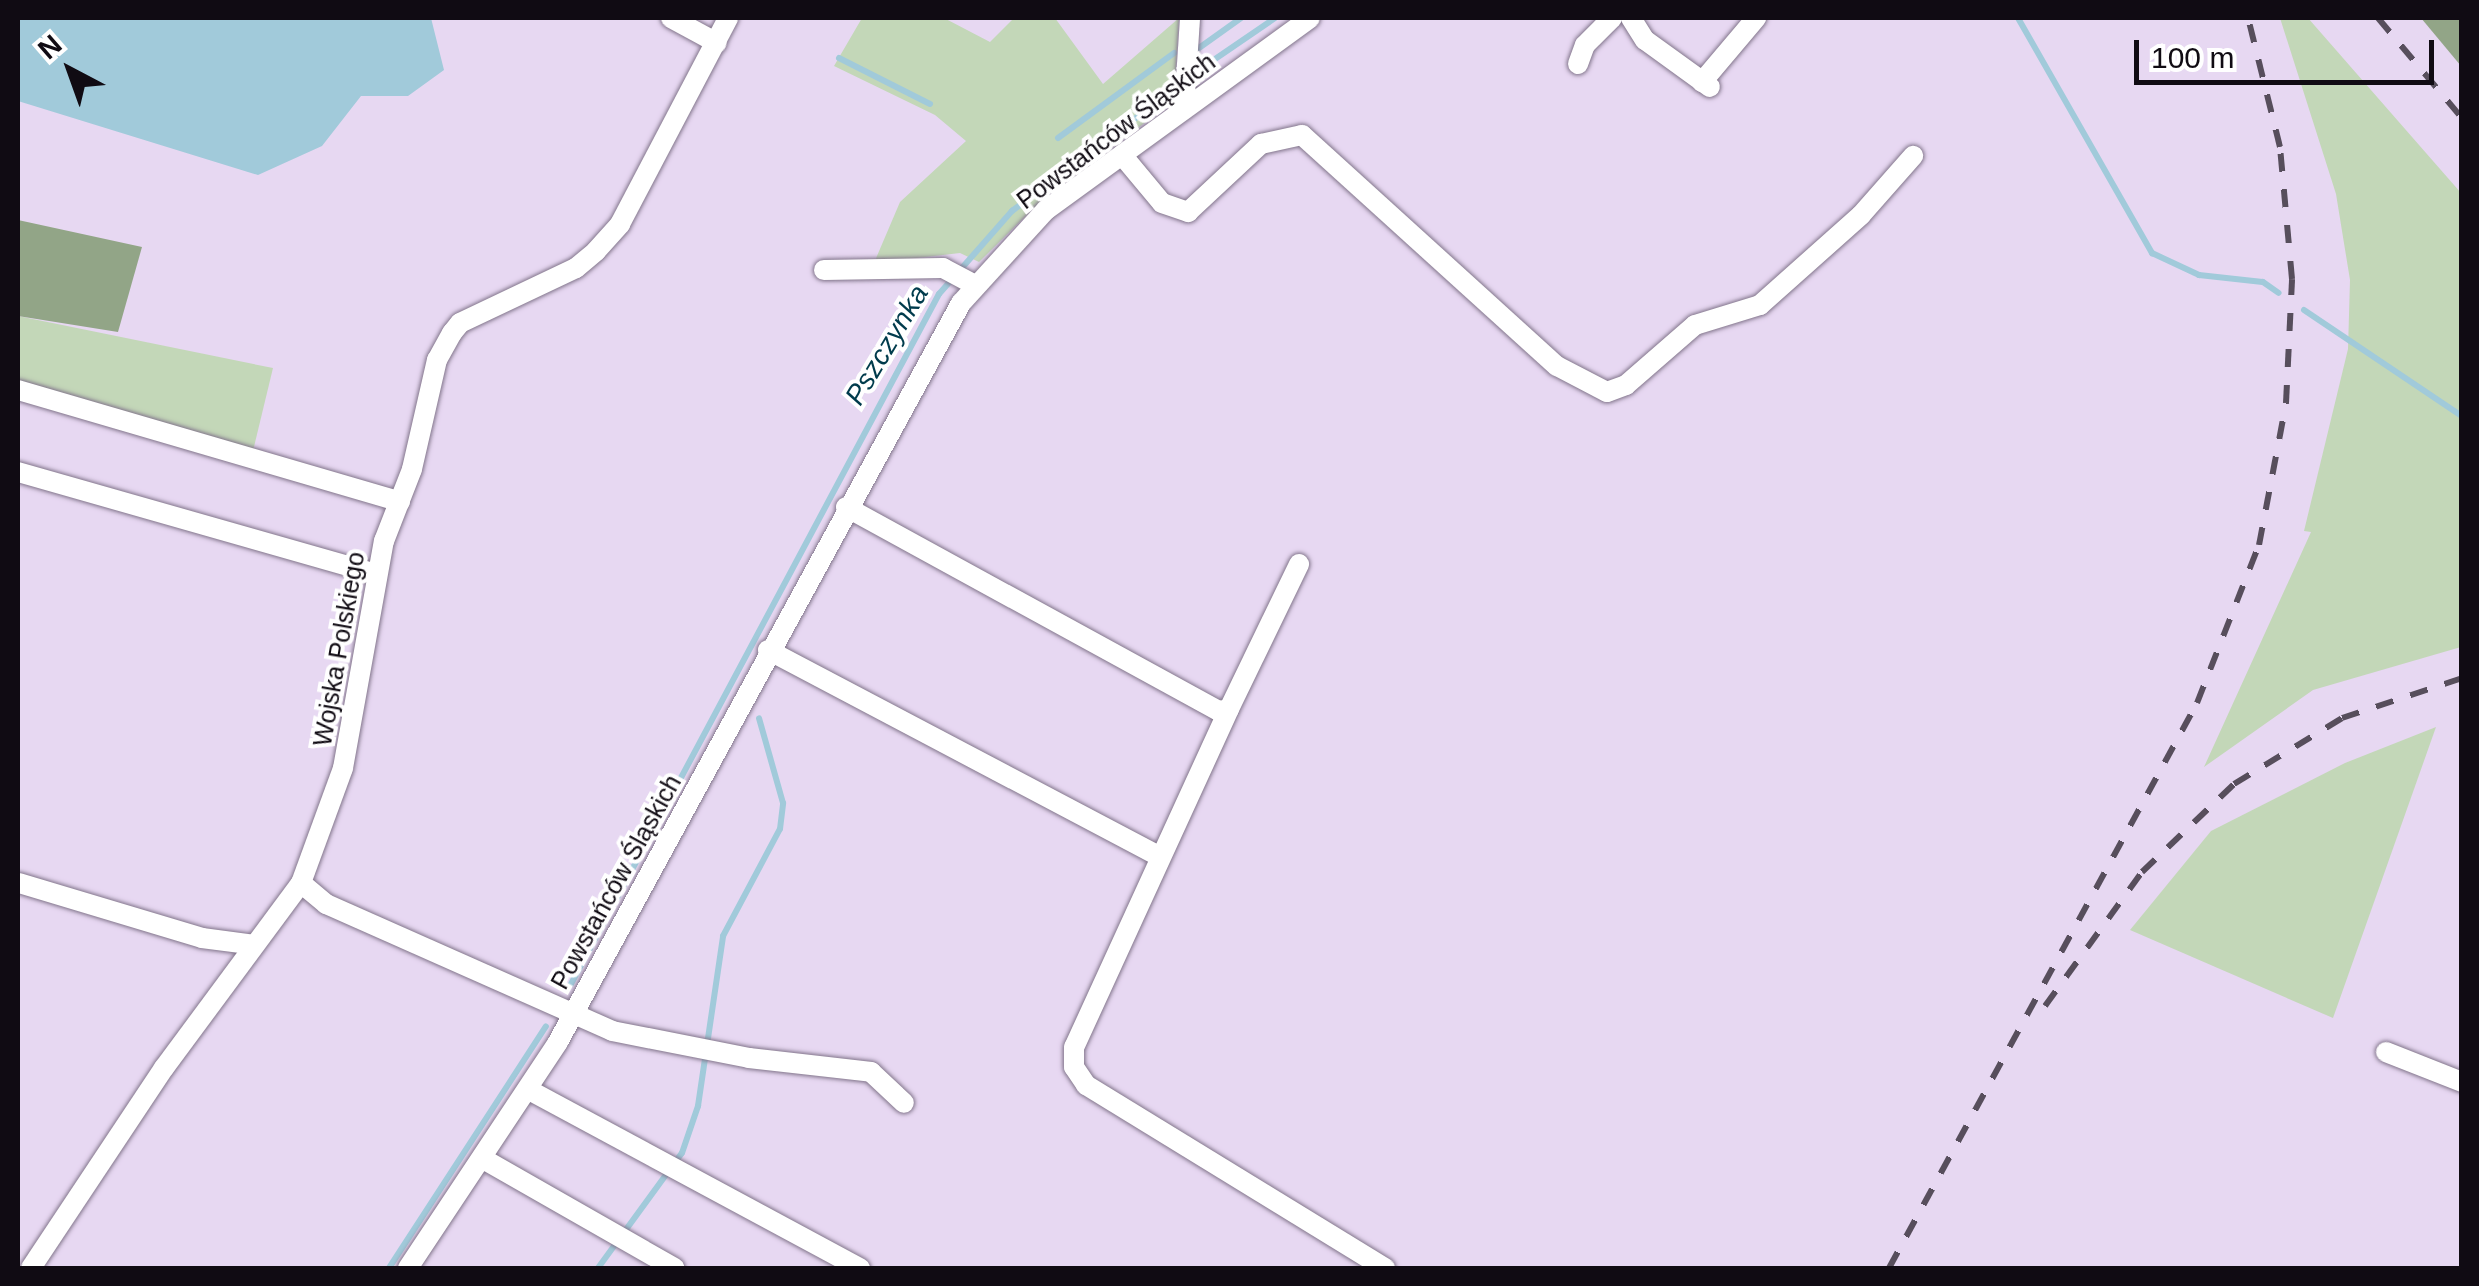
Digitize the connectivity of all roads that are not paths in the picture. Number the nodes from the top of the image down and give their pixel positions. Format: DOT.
graph roads {
  1 [pos="671,18"];
  2 [pos="728,18"];
  3 [pos="1190,18"];
  4 [pos="1310,18"];
  5 [pos="1612,18"];
  6 [pos="1631,18"];
  7 [pos="1756,18"];
  8 [pos="717,43"];
  9 [pos="1578,64"];
  10 [pos="1184,109"];
  11 [pos="1122,155"];
  12 [pos="1913,156"];
  13 [pos="824,270"];
  14 [pos="975,285"];
  15 [pos="18,390"];
  16 [pos="18,472"];
  17 [pos="400,502"];
  18 [pos="846,507"];
  19 [pos="1299,564"];
  20 [pos="375,574"];
  21 [pos="768,650"];
  22 [pos="1229,709"];
  23 [pos="1160,858"];
  24 [pos="19,883"];
  25 [pos="302,883"];
  26 [pos="256,945"];
  27 [pos="574,1012"];
  28 [pos="2386,1052"];
  29 [pos="2462,1082"];
  30 [pos="528,1090"];
  31 [pos="904,1103"];
  32 [pos="484,1160"];
  33 [pos="31,1268"];
  34 [pos="408,1268"];
  35 [pos="674,1268"];
  36 [pos="860,1268"];
  37 [pos="1385,1268"];
  1 -- 8 [label="street"];
  2 -- 8 [label="street, Wojska Polskiego"];
  3 -- 10 [label="street"];
  4 -- 10 [label="street, Powstańców Śląskich"];
  5 -- 9 [label="street"];
  6 -- 7 [label="street"];
  8 -- 17 [label="street, Wojska Polskiego"];
  10 -- 11 [label="street, Powstańców Śląskich"];
  11 -- 12 [label="street"];
  11 -- 14 [label="street, Powstańców Śląskich"];
  13 -- 14 [label="street"];
  14 -- 18 [label="street, Powstańców Śląskich"];
  15 -- 17 [label="street"];
  16 -- 20 [label="street"];
  17 -- 20 [label="street, Wojska Polskiego"];
  18 -- 21 [label="street, Powstańców Śląskich"];
  18 -- 22 [label="street"];
  19 -- 22 [label="street"];
  20 -- 25 [label="street, Wojska Polskiego"];
  21 -- 23 [label="street"];
  21 -- 27 [label="street, Powstańców Śląskich"];
  22 -- 23 [label="street"];
  23 -- 37 [label="street"];
  24 -- 26 [label="street"];
  25 -- 26 [label="street, Wojska Polskiego"];
  25 -- 27 [label="street"];
  26 -- 33 [label="street, Wojska Polskiego"];
  27 -- 30 [label="street, Powstańców Śląskich"];
  27 -- 31 [label="street"];
  28 -- 29 [label="street"];
  30 -- 32 [label="street, Powstańców Śląskich"];
  30 -- 36 [label="street"];
  32 -- 34 [label="street, Powstańców Śląskich"];
  32 -- 35 [label="street"];
}
